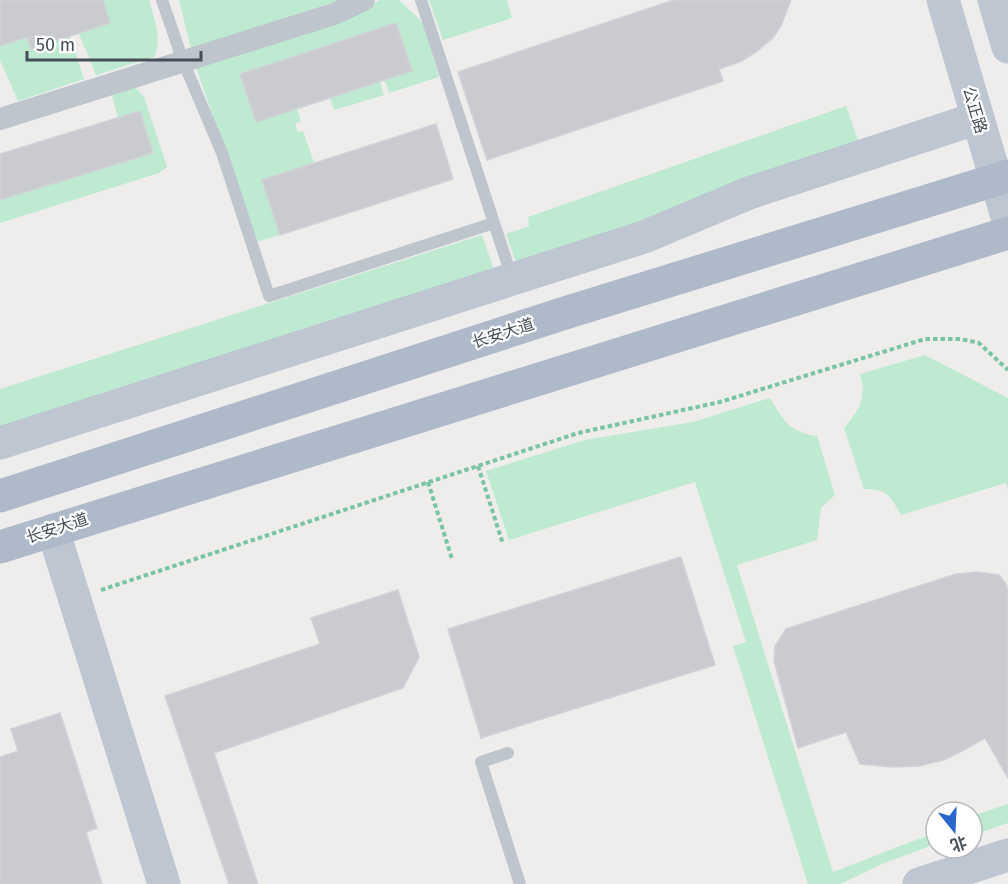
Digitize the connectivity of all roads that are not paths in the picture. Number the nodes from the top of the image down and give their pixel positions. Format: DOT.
graph roads {
  1 [pos="162,0"];
  2 [pos="364,0"];
  3 [pos="421,0"];
  4 [pos="943,0"];
  5 [pos="994,0"];
  6 [pos="1008,47"];
  7 [pos="183,61"];
  8 [pos="978,118"];
  9 [pos="0,119"];
  10 [pos="1002,178"];
  11 [pos="1008,220"];
  12 [pos="494,224"];
  13 [pos="1008,233"];
  14 [pos="512,279"];
  15 [pos="0,443"];
  16 [pos="0,496"];
  17 [pos="52,530"];
  18 [pos="0,547"];
  19 [pos="508,753"];
  20 [pos="1008,855"];
  21 [pos="164,884"];
  22 [pos="520,884"];
  23 [pos="919,884"];
  1 -- 7 [label="lane"];
  2 -- 7 [label="street"];
  3 -- 12 [label="lane"];
  4 -- 8 [label="street, 公正路"];
  5 -- 6 [label="street"];
  7 -- 9 [label="street"];
  7 -- 12 [label="lane"];
  8 -- 10 [label="street, 公正路"];
  8 -- 14 [label="street"];
  10 -- 11 [label="street, 公正路"];
  10 -- 16 [label="main road, 长安大道"];
  12 -- 14 [label="lane"];
  13 -- 17 [label="main road, 长安大道"];
  14 -- 15 [label="street"];
  17 -- 18 [label="main road, 长安大道"];
  17 -- 21 [label="street"];
  19 -- 22 [label="lane"];
  20 -- 23 [label="street"];
}
